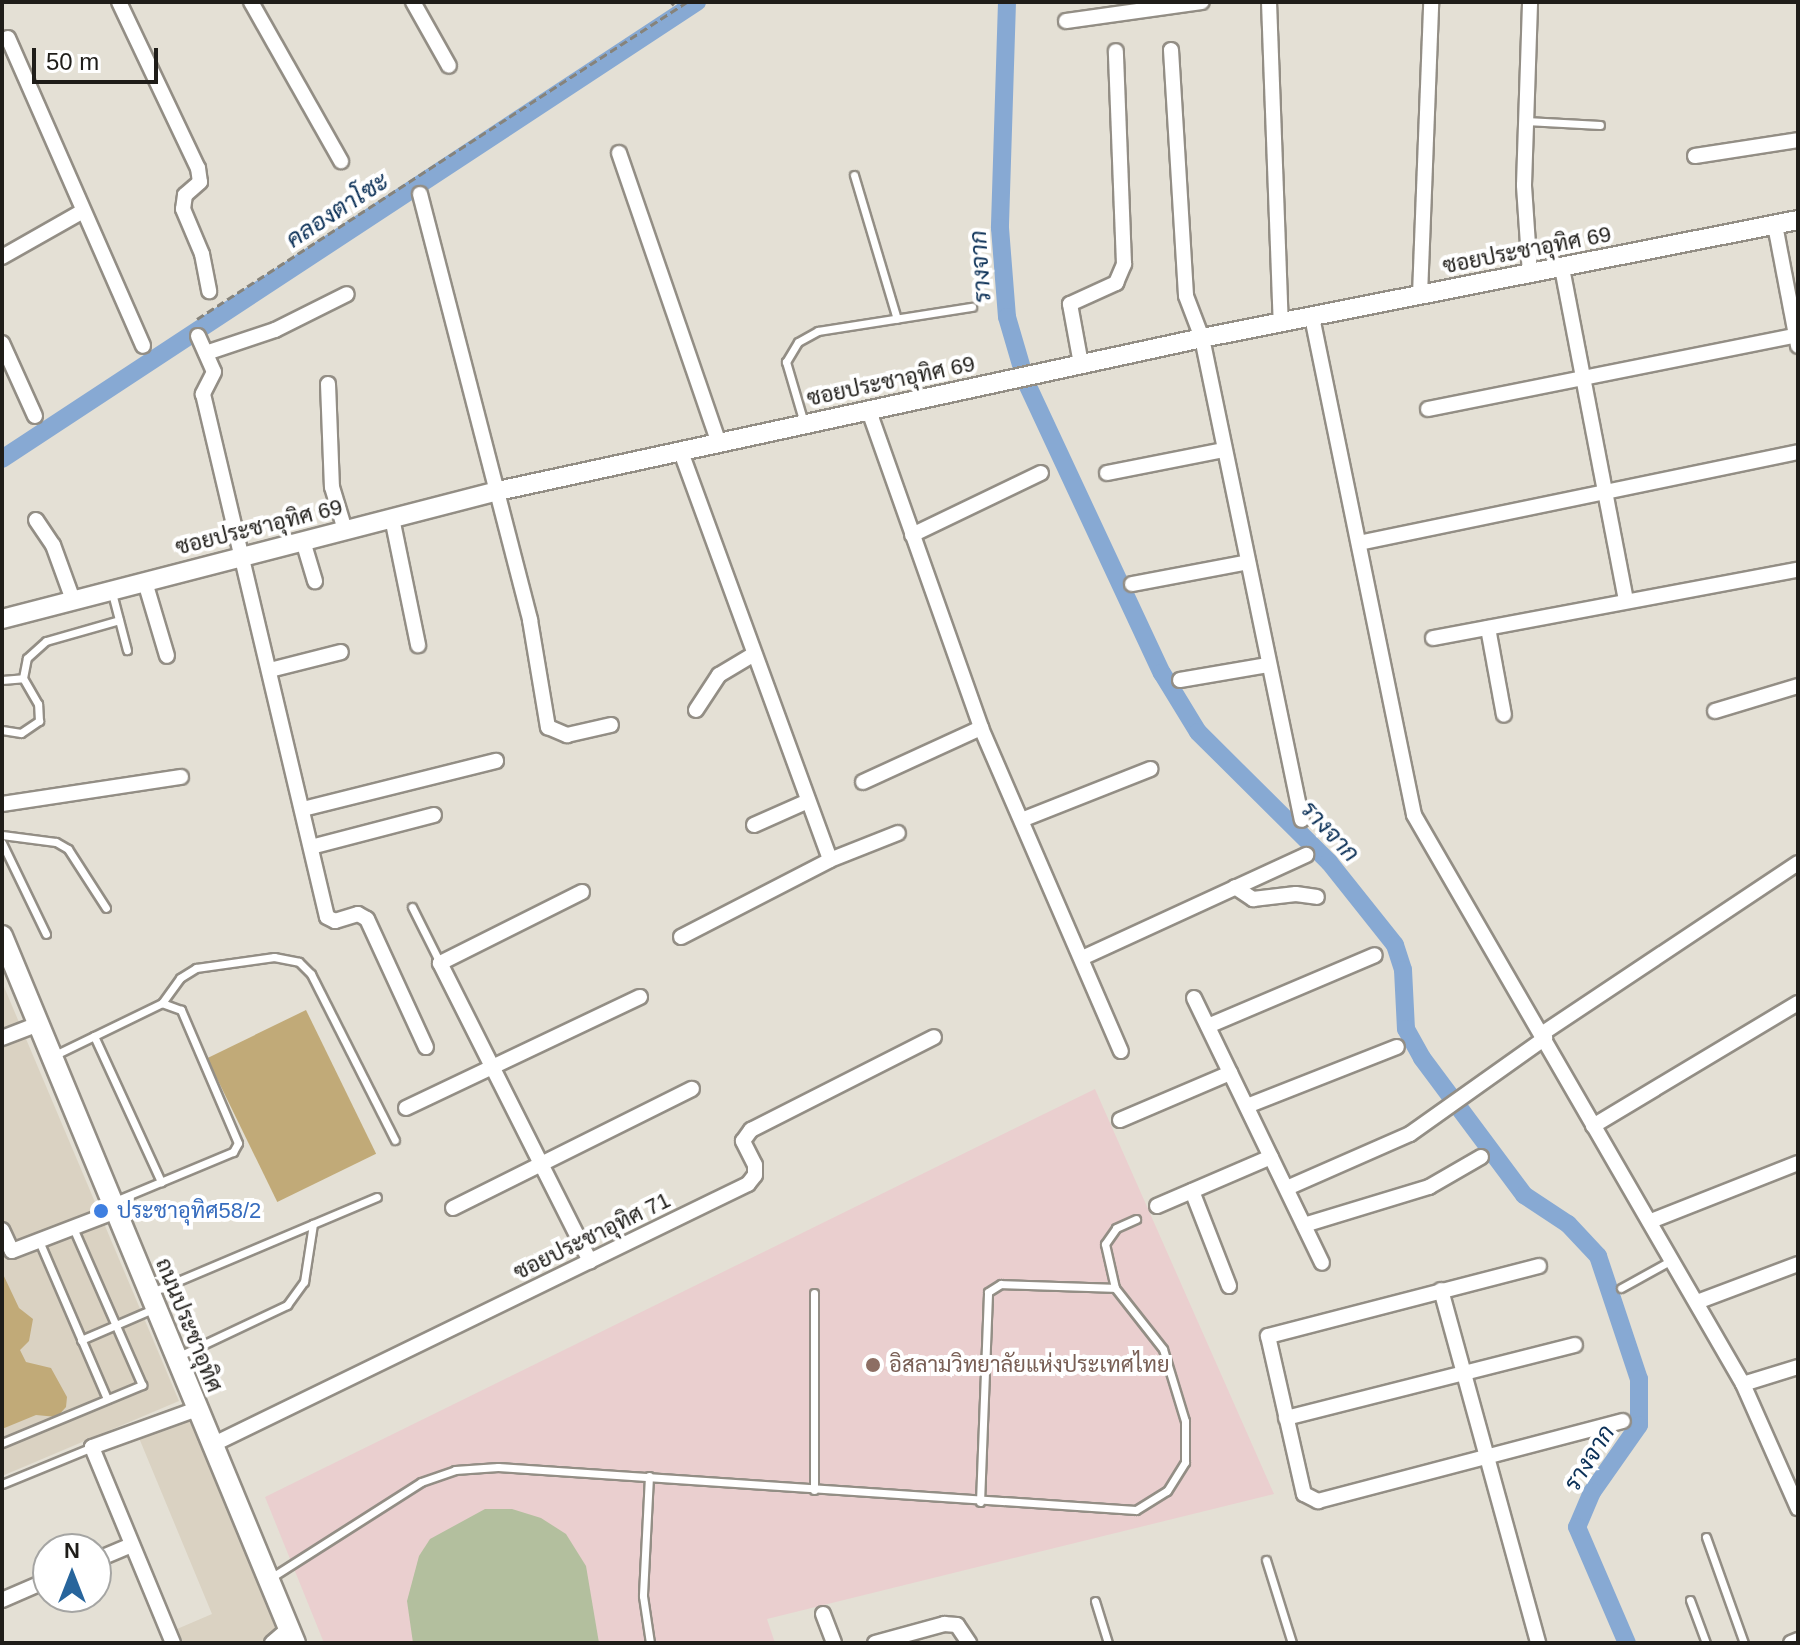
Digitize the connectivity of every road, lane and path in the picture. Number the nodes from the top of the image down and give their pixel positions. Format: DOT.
graph roads {
  1 [pos="119,2"];
  2 [pos="251,2"];
  3 [pos="687,2"];
  4 [pos="1202,2"];
  5 [pos="1269,2"];
  6 [pos="1431,2"];
  7 [pos="1530,2"];
  8 [pos="416,3"];
  9 [pos="1168,4"];
  10 [pos="1066,21"];
  11 [pos="8,38"];
  12 [pos="1171,50"];
  13 [pos="1116,51"];
  14 [pos="449,66"];
  15 [pos="1526,121"];
  16 [pos="1600,125"];
  17 [pos="1798,140"];
  18 [pos="619,153"];
  19 [pos="1695,156"];
  20 [pos="341,161"];
  21 [pos="854,175"];
  22 [pos="420,194"];
  23 [pos="83,211"];
  24 [pos="1798,220"];
  25 [pos="1775,225"];
  26 [pos="2,257"];
  27 [pos="1562,268"];
  28 [pos="1530,274"];
  29 [pos="209,291"];
  30 [pos="347,294"];
  31 [pos="1420,295"];
  32 [pos="972,307"];
  33 [pos="1312,317"];
  34 [pos="897,319"];
  35 [pos="1281,323"];
  36 [pos="194,330"];
  37 [pos="1202,338"];
  38 [pos="1797,339"];
  39 [pos="2,343"];
  40 [pos="143,346"];
  41 [pos="206,353"];
  42 [pos="1081,364"];
  43 [pos="1584,377"];
  44 [pos="328,384"];
  45 [pos="1428,409"];
  46 [pos="869,411"];
  47 [pos="35,416"];
  48 [pos="804,425"];
  49 [pos="719,443"];
  50 [pos="1224,450"];
  51 [pos="681,452"];
  52 [pos="1798,452"];
  53 [pos="1041,473"];
  54 [pos="1107,473"];
  55 [pos="1605,488"];
  56 [pos="498,491"];
  57 [pos="392,518"];
  58 [pos="36,520"];
  59 [pos="345,530"];
  60 [pos="912,535"];
  61 [pos="303,541"];
  62 [pos="1359,543"];
  63 [pos="241,556"];
  64 [pos="1248,562"];
  65 [pos="1798,570"];
  66 [pos="315,581"];
  67 [pos="145,582"];
  68 [pos="1132,584"];
  69 [pos="112,590"];
  70 [pos="73,600"];
  71 [pos="1626,601"];
  72 [pos="2,619"];
  73 [pos="119,620"];
  74 [pos="1488,628"];
  75 [pos="1433,638"];
  76 [pos="418,645"];
  77 [pos="127,650"];
  78 [pos="341,652"];
  79 [pos="754,654"];
  80 [pos="167,656"];
  81 [pos="1268,665"];
  82 [pos="270,670"];
  83 [pos="23,678"];
  84 [pos="2,680"];
  85 [pos="1180,680"];
  86 [pos="1798,686"];
  87 [pos="696,710"];
  88 [pos="1715,711"];
  89 [pos="1504,715"];
  90 [pos="611,725"];
  91 [pos="981,728"];
  92 [pos="2,730"];
  93 [pos="496,761"];
  94 [pos="1150,769"];
  95 [pos="181,777"];
  96 [pos="863,782"];
  97 [pos="806,802"];
  98 [pos="2,804"];
  99 [pos="303,809"];
  100 [pos="434,815"];
  101 [pos="1024,819"];
  102 [pos="1302,820"];
  103 [pos="754,825"];
  104 [pos="898,833"];
  105 [pos="2,835"];
  106 [pos="2,843"];
  107 [pos="311,847"];
  108 [pos="1306,855"];
  109 [pos="830,860"];
  110 [pos="1798,863"];
  111 [pos="1235,887"];
  112 [pos="582,892"];
  113 [pos="1317,897"];
  114 [pos="412,907"];
  115 [pos="106,908"];
  116 [pos="46,934"];
  117 [pos="2,936"];
  118 [pos="681,937"];
  119 [pos="1375,955"];
  120 [pos="1082,958"];
  121 [pos="440,963"];
  122 [pos="640,997"];
  123 [pos="1194,998"];
  124 [pos="162,1003"];
  125 [pos="1798,1003"];
  126 [pos="39,1024"];
  127 [pos="1208,1026"];
  128 [pos="94,1036"];
  129 [pos="1544,1036"];
  130 [pos="934,1037"];
  131 [pos="2,1038"];
  132 [pos="426,1047"];
  133 [pos="1397,1047"];
  134 [pos="1121,1051"];
  135 [pos="52,1056"];
  136 [pos="492,1067"];
  137 [pos="1230,1073"];
  138 [pos="692,1089"];
  139 [pos="1247,1106"];
  140 [pos="406,1108"];
  141 [pos="1120,1120"];
  142 [pos="1593,1126"];
  143 [pos="395,1140"];
  144 [pos="1271,1157"];
  145 [pos="1481,1157"];
  146 [pos="541,1164"];
  147 [pos="1798,1165"];
  148 [pos="161,1182"];
  149 [pos="1287,1188"];
  150 [pos="1192,1191"];
  151 [pos="377,1197"];
  152 [pos="114,1206"];
  153 [pos="1157,1206"];
  154 [pos="453,1208"];
  155 [pos="1136,1219"];
  156 [pos="1651,1221"];
  157 [pos="313,1224"];
  158 [pos="1304,1225"];
  159 [pos="73,1228"];
  160 [pos="2,1230"];
  161 [pos="39,1241"];
  162 [pos="7,1254"];
  163 [pos="1672,1260"];
  164 [pos="590,1261"];
  165 [pos="1322,1263"];
  166 [pos="1798,1264"];
  167 [pos="1539,1266"];
  168 [pos="1229,1286"];
  169 [pos="1115,1288"];
  170 [pos="1621,1288"];
  171 [pos="1441,1290"];
  172 [pos="814,1293"];
  173 [pos="153,1300"];
  174 [pos="1697,1302"];
  175 [pos="119,1324"];
  176 [pos="81,1340"];
  177 [pos="1575,1345"];
  178 [pos="176,1358"];
  179 [pos="1798,1367"];
  180 [pos="1464,1373"];
  181 [pos="1743,1384"];
  182 [pos="107,1399"];
  183 [pos="197,1409"];
  184 [pos="1286,1418"];
  185 [pos="1623,1421"];
  186 [pos="2,1443"];
  187 [pos="214,1444"];
  188 [pos="92,1447"];
  189 [pos="1487,1456"];
  190 [pos="649,1476"];
  191 [pos="2,1484"];
  192 [pos="814,1490"];
  193 [pos="1795,1491"];
  194 [pos="980,1502"];
  195 [pos="1798,1508"];
  196 [pos="1706,1537"];
  197 [pos="129,1546"];
  198 [pos="112,1553"];
  199 [pos="1266,1560"];
  200 [pos="269,1580"];
  201 [pos="32,1587"];
  202 [pos="2,1600"];
  203 [pos="1690,1600"];
  204 [pos="1095,1601"];
  205 [pos="823,1614"];
  206 [pos="292,1636"];
  207 [pos="1798,1640"];
  208 [pos="168,1642"];
  209 [pos="272,1643"];
  210 [pos="650,1643"];
  211 [pos="834,1643"];
  212 [pos="875,1643"];
  213 [pos="969,1643"];
  214 [pos="1108,1643"];
  215 [pos="1292,1643"];
  216 [pos="1538,1643"];
  217 [pos="1706,1643"];
  218 [pos="1744,1643"];
  219 [pos="1791,1643"];
  1 -- 29 [label="street"];
  2 -- 20 [label="street"];
  3 -- 36 [label="path"];
  4 -- 9 [label="street"];
  5 -- 35 [label="street"];
  6 -- 31 [label="street"];
  7 -- 15 [label="street"];
  8 -- 14 [label="street"];
  9 -- 10 [label="street"];
  11 -- 23 [label="street"];
  12 -- 37 [label="street"];
  13 -- 42 [label="street"];
  15 -- 16 [label="lane"];
  15 -- 28 [label="street"];
  17 -- 19 [label="street"];
  18 -- 49 [label="street"];
  21 -- 34 [label="lane"];
  22 -- 56 [label="street"];
  23 -- 26 [label="street"];
  23 -- 40 [label="street"];
  24 -- 25 [label="street, ซอยประชาอุทิศ 69"];
  25 -- 27 [label="street, ซอยประชาอุทิศ 69"];
  25 -- 38 [label="street"];
  27 -- 28 [label="street, ซอยประชาอุทิศ 69"];
  27 -- 43 [label="street"];
  28 -- 31 [label="street, ซอยประชาอุทิศ 69"];
  30 -- 41 [label="street"];
  31 -- 33 [label="street, ซอยประชาอุทิศ 69"];
  32 -- 34 [label="lane"];
  33 -- 35 [label="street, ซอยประชาอุทิศ 69"];
  33 -- 62 [label="street"];
  34 -- 48 [label="lane"];
  35 -- 37 [label="street, ซอยประชาอุทิศ 69"];
  36 -- 41 [label="street"];
  37 -- 42 [label="street, ซอยประชาอุทิศ 69"];
  37 -- 50 [label="street"];
  38 -- 43 [label="street"];
  39 -- 47 [label="street"];
  41 -- 63 [label="street"];
  42 -- 46 [label="street, ซอยประชาอุทิศ 69"];
  43 -- 45 [label="street"];
  43 -- 55 [label="street"];
  44 -- 59 [label="street"];
  46 -- 48 [label="street, ซอยประชาอุทิศ 69"];
  46 -- 60 [label="street"];
  48 -- 49 [label="street, ซอยประชาอุทิศ 69"];
  49 -- 51 [label="street, ซอยประชาอุทิศ 69"];
  50 -- 54 [label="street"];
  50 -- 64 [label="street"];
  51 -- 56 [label="street, ซอยประชาอุทิศ 69"];
  51 -- 79 [label="street"];
  52 -- 55 [label="street"];
  53 -- 60 [label="street"];
  55 -- 62 [label="street"];
  55 -- 71 [label="street"];
  56 -- 57 [label="street, ซอยประชาอุทิศ 69"];
  56 -- 90 [label="street"];
  57 -- 59 [label="street, ซอยประชาอุทิศ 69"];
  57 -- 76 [label="street"];
  58 -- 70 [label="street"];
  59 -- 61 [label="street, ซอยประชาอุทิศ 69"];
  60 -- 91 [label="street"];
  61 -- 63 [label="street, ซอยประชาอุทิศ 69"];
  61 -- 66 [label="street"];
  62 -- 129 [label="street"];
  63 -- 67 [label="street, ซอยประชาอุทิศ 69"];
  63 -- 82 [label="street"];
  64 -- 68 [label="street"];
  64 -- 81 [label="street"];
  65 -- 71 [label="street"];
  67 -- 69 [label="street, ซอยประชาอุทิศ 69"];
  67 -- 80 [label="street"];
  69 -- 70 [label="street, ซอยประชาอุทิศ 69"];
  69 -- 73 [label="lane"];
  70 -- 72 [label="street, ซอยประชาอุทิศ 69"];
  71 -- 74 [label="street"];
  73 -- 77 [label="lane"];
  73 -- 83 [label="lane"];
  74 -- 75 [label="street"];
  74 -- 89 [label="street"];
  78 -- 82 [label="street"];
  79 -- 87 [label="street"];
  79 -- 97 [label="street"];
  81 -- 85 [label="street"];
  81 -- 102 [label="street"];
  82 -- 99 [label="street"];
  83 -- 84 [label="lane"];
  83 -- 92 [label="lane"];
  86 -- 88 [label="street"];
  91 -- 96 [label="street"];
  91 -- 101 [label="street"];
  93 -- 99 [label="street"];
  94 -- 101 [label="street"];
  95 -- 98 [label="street"];
  97 -- 103 [label="street"];
  97 -- 109 [label="street"];
  99 -- 107 [label="street"];
  100 -- 107 [label="street"];
  101 -- 120 [label="street"];
  104 -- 109 [label="street"];
  105 -- 115 [label="lane"];
  106 -- 116 [label="lane"];
  107 -- 132 [label="street"];
  108 -- 111 [label="street"];
  109 -- 118 [label="street"];
  110 -- 129 [label="street"];
  111 -- 113 [label="street"];
  111 -- 120 [label="street"];
  112 -- 121 [label="street"];
  114 -- 121 [label="lane"];
  117 -- 126 [label="main road, ถนนประชาอุทิศ"];
  119 -- 127 [label="street"];
  120 -- 134 [label="street"];
  121 -- 136 [label="street"];
  122 -- 136 [label="street"];
  123 -- 127 [label="street"];
  124 -- 128 [label="lane"];
  124 -- 143 [label="lane"];
  124 -- 148 [label="lane"];
  125 -- 142 [label="street"];
  126 -- 131 [label="street"];
  126 -- 135 [label="main road, ถนนประชาอุทิศ"];
  127 -- 137 [label="street"];
  128 -- 135 [label="lane"];
  128 -- 148 [label="lane"];
  129 -- 142 [label="street"];
  129 -- 149 [label="street"];
  130 -- 164 [label="street, ซอยประชาอุทิศ 71"];
  133 -- 139 [label="street"];
  135 -- 152 [label="main road, ถนนประชาอุทิศ"];
  136 -- 140 [label="street"];
  136 -- 146 [label="street"];
  137 -- 139 [label="street"];
  137 -- 141 [label="street"];
  138 -- 146 [label="street"];
  139 -- 144 [label="street"];
  142 -- 156 [label="street"];
  144 -- 149 [label="street"];
  144 -- 150 [label="street"];
  145 -- 158 [label="street"];
  146 -- 154 [label="street"];
  146 -- 164 [label="street"];
  147 -- 156 [label="street"];
  148 -- 152 [label="lane"];
  149 -- 158 [label="street"];
  150 -- 153 [label="street"];
  150 -- 168 [label="street"];
  151 -- 157 [label="lane"];
  152 -- 159 [label="street"];
  152 -- 173 [label="main road, ถนนประชาอุทิศ"];
  155 -- 169 [label="lane"];
  156 -- 163 [label="street"];
  157 -- 173 [label="lane"];
  157 -- 178 [label="lane"];
  158 -- 165 [label="street"];
  159 -- 161 [label="street"];
  159 -- 175 [label="lane"];
  160 -- 162 [label="street"];
  161 -- 162 [label="street"];
  161 -- 176 [label="lane"];
  163 -- 170 [label="lane"];
  163 -- 174 [label="street"];
  164 -- 187 [label="street, ซอยประชาอุทิศ 71"];
  166 -- 174 [label="street"];
  167 -- 171 [label="street"];
  169 -- 194 [label="lane"];
  169 -- 194 [label="lane"];
  171 -- 180 [label="street"];
  171 -- 184 [label="street"];
  172 -- 192 [label="lane"];
  173 -- 175 [label="lane"];
  173 -- 178 [label="main road, ถนนประชาอุทิศ"];
  174 -- 181 [label="street"];
  175 -- 176 [label="lane"];
  175 -- 182 [label="lane"];
  176 -- 182 [label="lane"];
  177 -- 180 [label="street"];
  178 -- 183 [label="main road, ถนนประชาอุทิศ"];
  179 -- 181 [label="street"];
  180 -- 184 [label="street"];
  180 -- 189 [label="street"];
  181 -- 193 [label="street"];
  182 -- 186 [label="lane"];
  183 -- 187 [label="main road, ถนนประชาอุทิศ"];
  183 -- 188 [label="street"];
  184 -- 189 [label="street"];
  185 -- 189 [label="street"];
  187 -- 200 [label="main road, ถนนประชาอุทิศ"];
  188 -- 191 [label="lane"];
  188 -- 197 [label="street"];
  189 -- 216 [label="street"];
  190 -- 192 [label="lane"];
  190 -- 200 [label="lane"];
  190 -- 210 [label="lane"];
  192 -- 194 [label="lane"];
  193 -- 195 [label="street"];
  196 -- 218 [label="lane"];
  197 -- 198 [label="street"];
  197 -- 208 [label="street"];
  199 -- 215 [label="lane"];
  200 -- 206 [label="main road, ถนนประชาอุทิศ"];
  201 -- 202 [label="street"];
  203 -- 217 [label="lane"];
  204 -- 214 [label="lane"];
  205 -- 211 [label="street"];
  206 -- 209 [label="street"];
  207 -- 219 [label="street"];
  212 -- 213 [label="street"];
}
